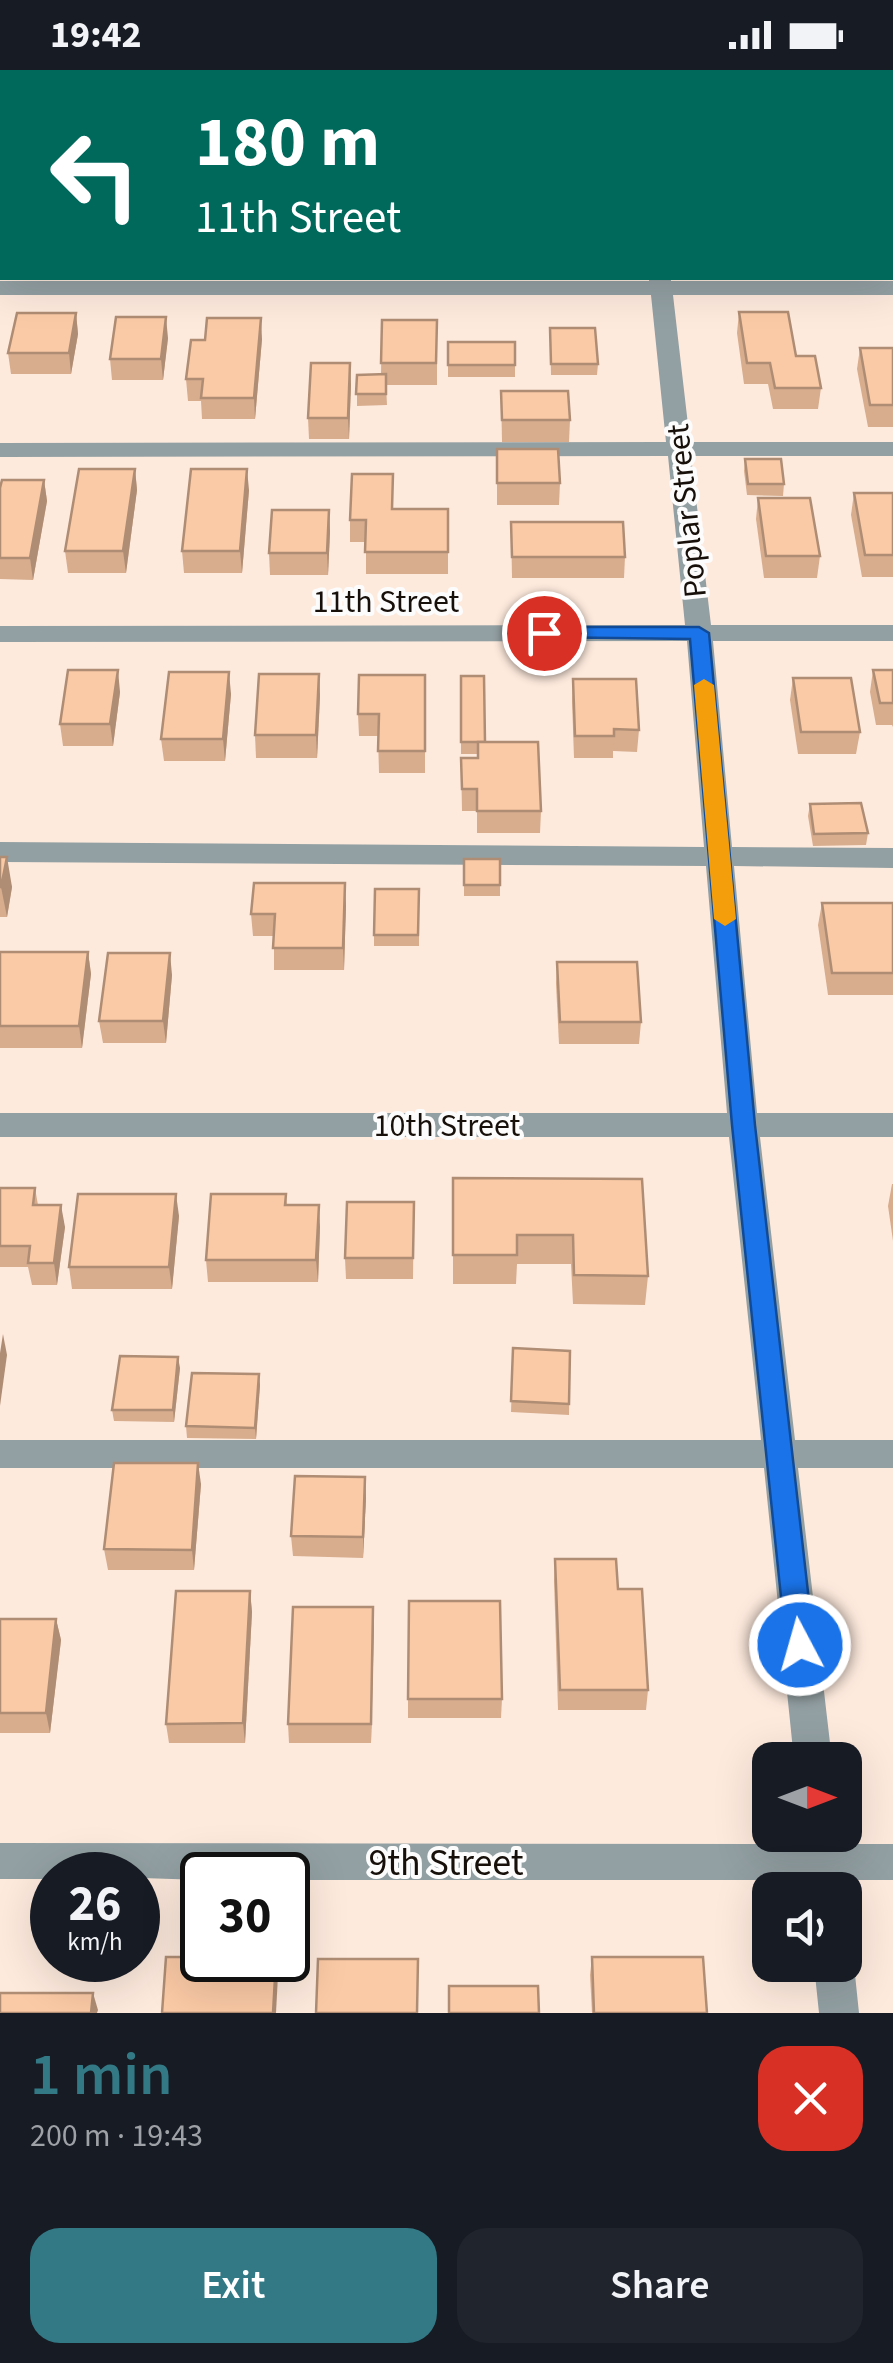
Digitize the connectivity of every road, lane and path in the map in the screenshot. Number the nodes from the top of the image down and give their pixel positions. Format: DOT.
graph roads {
  1 [pos="661,283"];
  2 [pos="0,288"];
  3 [pos="893,288"];
  4 [pos="0,450"];
  5 [pos="679,450"];
  6 [pos="893,450"];
  7 [pos="699,633"];
  8 [pos="893,633"];
  9 [pos="0,634"];
  10 [pos="0,852"];
  11 [pos="720,858"];
  12 [pos="893,858"];
  13 [pos="0,1125"];
  14 [pos="744,1125"];
  15 [pos="893,1125"];
  16 [pos="0,1454"];
  17 [pos="779,1454"];
  18 [pos="893,1454"];
  19 [pos="811,1742"];
  20 [pos="0,1861"];
  21 [pos="824,1862"];
  22 [pos="893,1862"];
  23 [pos="836,1982"];
  24 [pos="839,2013"];
  1 -- 2 [label="street"];
  1 -- 3 [label="street"];
  1 -- 5 [label="street, Poplar Street"];
  4 -- 5 [label="street"];
  5 -- 6 [label="street"];
  5 -- 7 [label="street, Poplar Street"];
  7 -- 8 [label="street, 11th Street"];
  7 -- 9 [label="street, 11th Street"];
  7 -- 11 [label="street, Poplar Street"];
  10 -- 11 [label="street"];
  11 -- 12 [label="street"];
  11 -- 14 [label="street, Poplar Street"];
  13 -- 14 [label="street, 10th Street"];
  14 -- 15 [label="street, 10th Street"];
  14 -- 17 [label="street, Poplar Street"];
  16 -- 17 [label="street"];
  17 -- 18 [label="street"];
  17 -- 19 [label="street, Poplar Street"];
  20 -- 21 [label="street, 9th Street"];
  21 -- 22 [label="street, 9th Street"];
  23 -- 24 [label="street"];
}
